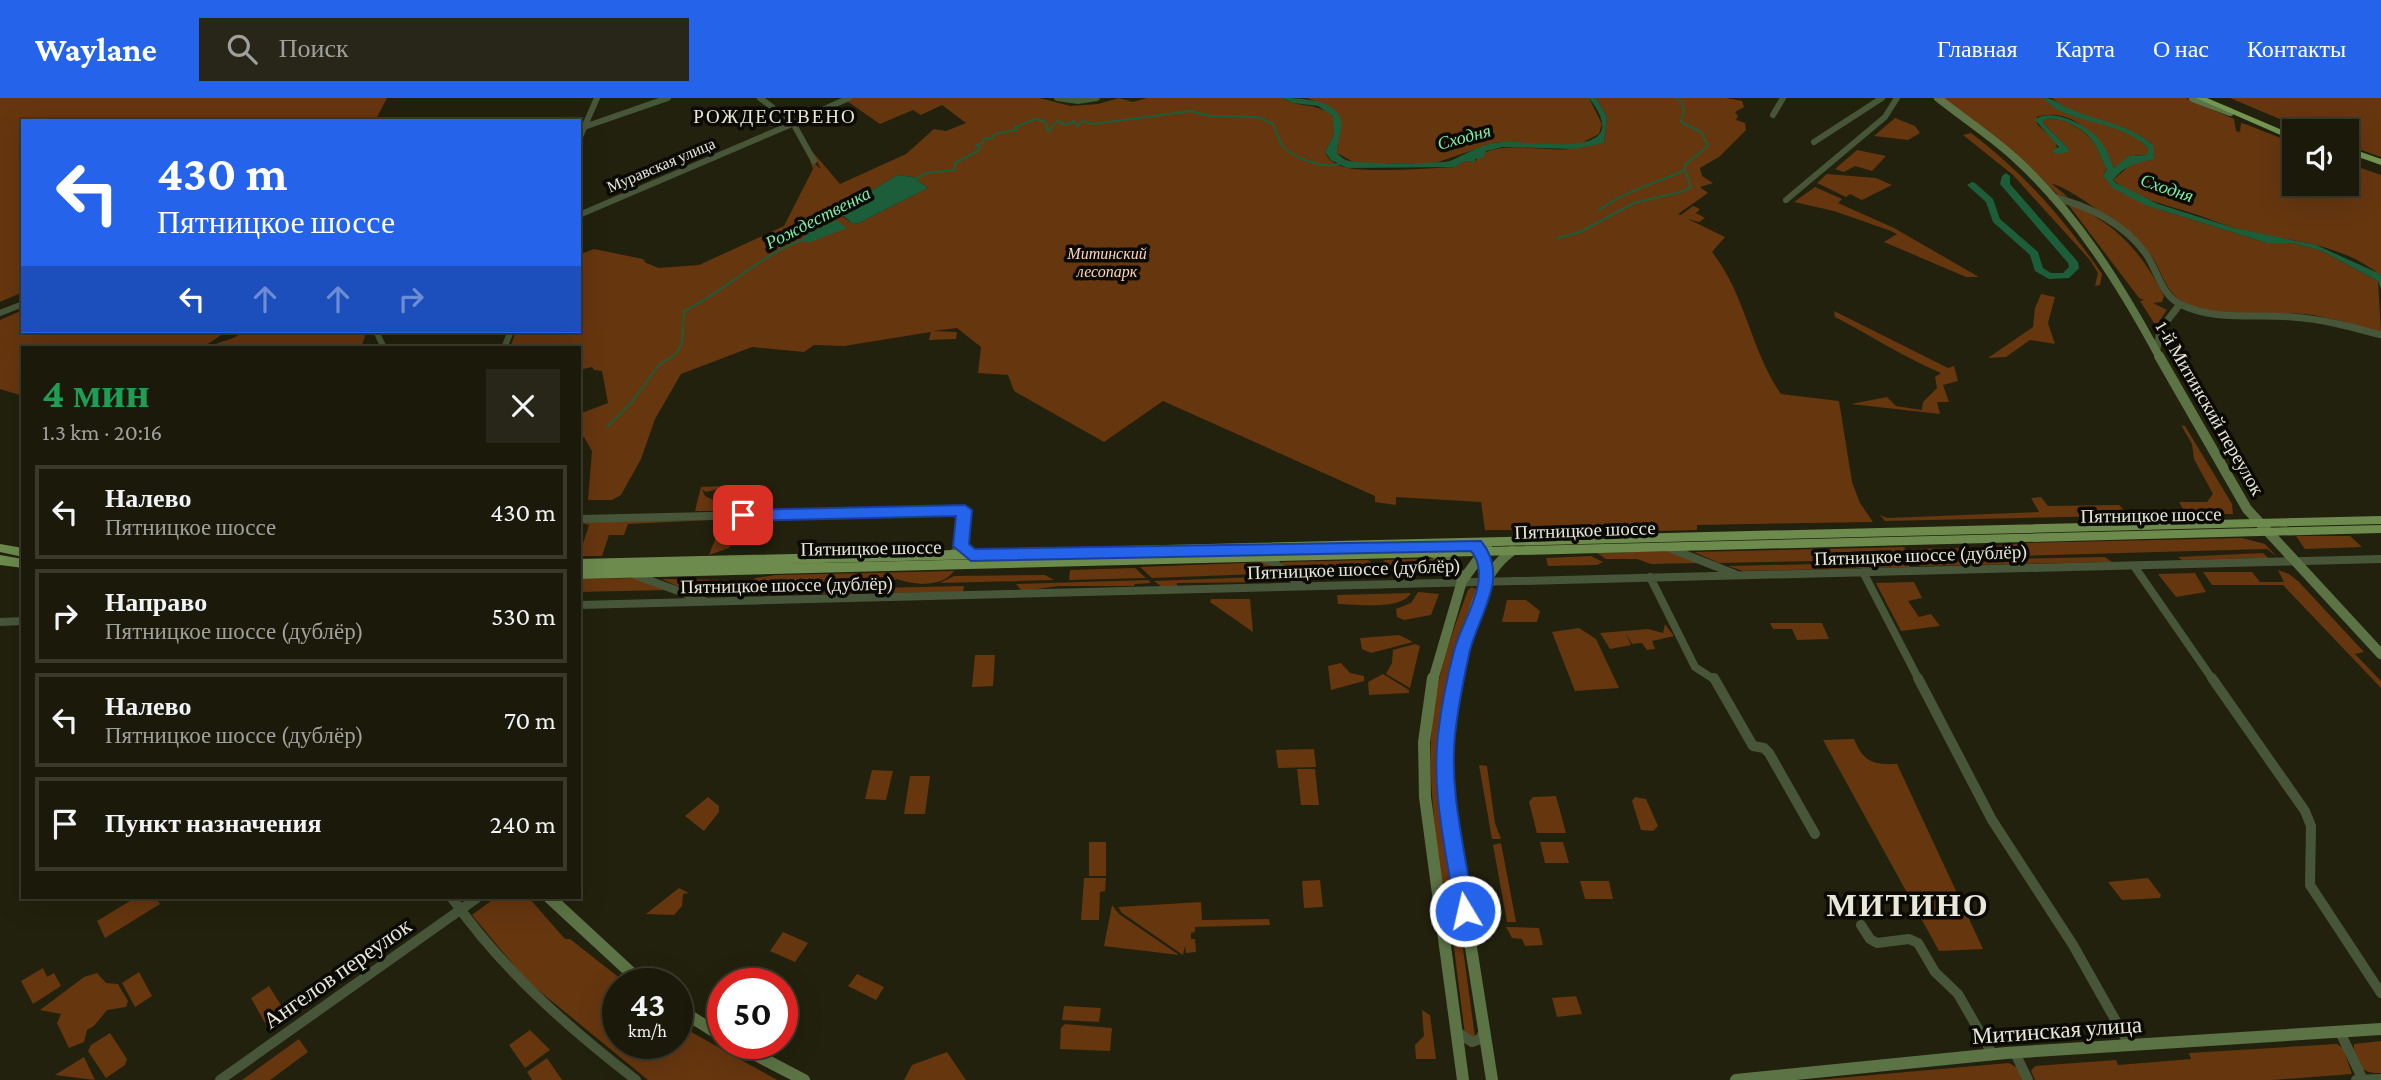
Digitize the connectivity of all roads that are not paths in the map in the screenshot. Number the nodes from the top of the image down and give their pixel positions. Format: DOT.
graph roads {
  1 [pos="597,98"];
  2 [pos="668,98"];
  3 [pos="760,98"];
  4 [pos="849,98"];
  5 [pos="1057,98"];
  6 [pos="1097,98"];
  7 [pos="1783,98"];
  8 [pos="1882,98"];
  9 [pos="1897,98"];
  10 [pos="1932,98"];
  11 [pos="1938,98"];
  12 [pos="2193,98"];
  13 [pos="2200,98"];
  14 [pos="2217,98"];
  15 [pos="1773,115"];
  16 [pos="2239,116"];
  17 [pos="792,124"];
  18 [pos="2282,126"];
  19 [pos="584,127"];
  20 [pos="2282,133"];
  21 [pos="581,134"];
  22 [pos="1814,142"];
  23 [pos="2359,154"];
  24 [pos="814,161"];
  25 [pos="2359,162"];
  26 [pos="2381,162"];
  27 [pos="2381,170"];
  28 [pos="2052,197"];
  29 [pos="1786,200"];
  30 [pos="581,214"];
  31 [pos="2179,304"];
  32 [pos="21,305"];
  33 [pos="0,313"];
  34 [pos="2381,335"];
  35 [pos="2157,349"];
  36 [pos="581,519"];
  37 [pos="2381,520"];
  38 [pos="2262,527"];
  39 [pos="2381,529"];
  40 [pos="1470,542"];
  41 [pos="1495,542"];
  42 [pos="961,546"];
  43 [pos="1666,547"];
  44 [pos="0,548"];
  45 [pos="1483,551"];
  46 [pos="1512,551"];
  47 [pos="21,553"];
  48 [pos="1433,553"];
  49 [pos="950,555"];
  50 [pos="971,555"];
  51 [pos="1259,557"];
  52 [pos="2381,559"];
  53 [pos="0,560"];
  54 [pos="2294,562"];
  55 [pos="21,564"];
  56 [pos="581,564"];
  57 [pos="2134,566"];
  58 [pos="1863,572"];
  59 [pos="629,573"];
  60 [pos="581,574"];
  61 [pos="1741,576"];
  62 [pos="1650,577"];
  63 [pos="1462,581"];
  64 [pos="1487,581"];
  65 [pos="1301,586"];
  66 [pos="710,603"];
  67 [pos="581,605"];
  68 [pos="21,621"];
  69 [pos="0,622"];
  70 [pos="2381,654"];
  71 [pos="1815,834"];
  72 [pos="453,899"];
  73 [pos="476,899"];
  74 [pos="551,899"];
  75 [pos="460,910"];
  76 [pos="1861,925"];
  77 [pos="1443,938"];
  78 [pos="1469,938"];
  79 [pos="624,968"];
  80 [pos="2381,993"];
  81 [pos="2381,1029"];
  82 [pos="1456,1030"];
  83 [pos="1484,1030"];
  84 [pos="2340,1032"];
  85 [pos="2130,1046"];
  86 [pos="2015,1053"];
  87 [pos="1993,1055"];
  88 [pos="764,1059"];
  89 [pos="2381,1079"];
  90 [pos="220,1080"];
  91 [pos="636,1080"];
  92 [pos="804,1080"];
  93 [pos="1463,1080"];
  94 [pos="1492,1080"];
  95 [pos="1736,1080"];
  96 [pos="2028,1080"];
  97 [pos="2356,1080"];
  98 [pos="2363,1080"];
  1 -- 19 [label="street"];
  2 -- 19 [label="street"];
  3 -- 17 [label="street"];
  4 -- 17 [label="street, Муравская улица"];
  5 -- 6 [label="street"];
  7 -- 15 [label="street"];
  8 -- 22 [label="street"];
  9 -- 29 [label="street"];
  10 -- 28 [label="main road"];
  11 -- 28 [label="main road"];
  12 -- 16 [label="main road"];
  13 -- 16 [label="highway"];
  14 -- 18 [label="highway"];
  16 -- 20 [label="highway"];
  17 -- 24 [label="street"];
  17 -- 30 [label="street, Муравская улица"];
  19 -- 21 [label="street"];
  23 -- 26 [label="highway"];
  25 -- 27 [label="highway"];
  28 -- 31 [label="street"];
  28 -- 35 [label="main road, 1-й Митинский переулок"];
  31 -- 34 [label="street"];
  31 -- 35 [label="street"];
  32 -- 33 [label="street"];
  35 -- 38 [label="main road, 1-й Митинский переулок"];
  36 -- 42 [label="street"];
  37 -- 38 [label="main road, Пятницкое шоссе"];
  38 -- 39 [label="main road, Пятницкое шоссе"];
  38 -- 41 [label="main road, Пятницкое шоссе"];
  38 -- 43 [label="main road, Пятницкое шоссе"];
  38 -- 54 [label="main road, 1-й Митинский переулок"];
  40 -- 41 [label="main road, Пятницкое шоссе"];
  40 -- 45 [label="main road"];
  40 -- 50 [label="main road, Пятницкое шоссе"];
  41 -- 45 [label="main road"];
  42 -- 49 [label="street"];
  42 -- 50 [label="street"];
  43 -- 46 [label="main road, Пятницкое шоссе"];
  43 -- 61 [label="street"];
  44 -- 47 [label="main road"];
  45 -- 46 [label="main road, Пятницкое шоссе"];
  45 -- 48 [label="main road, Пятницкое шоссе"];
  45 -- 63 [label="main road"];
  45 -- 64 [label="main road"];
  46 -- 64 [label="main road"];
  48 -- 51 [label="main road, Пятницкое шоссе"];
  48 -- 63 [label="main road"];
  49 -- 50 [label="main road, Пятницкое шоссе"];
  49 -- 56 [label="main road, Пятницкое шоссе"];
  51 -- 59 [label="main road, Пятницкое шоссе"];
  51 -- 65 [label="street"];
  52 -- 54 [label="street, Пятницкое шоссе (дублёр)"];
  53 -- 55 [label="main road"];
  54 -- 57 [label="street, Пятницкое шоссе (дублёр)"];
  54 -- 70 [label="main road, 1-й Митинский переулок"];
  57 -- 58 [label="street, Пятницкое шоссе (дублёр)"];
  57 -- 80 [label="street"];
  58 -- 61 [label="street, Пятницкое шоссе (дублёр)"];
  58 -- 85 [label="street"];
  59 -- 60 [label="main road, Пятницкое шоссе"];
  59 -- 66 [label="street"];
  61 -- 62 [label="street, Пятницкое шоссе (дублёр)"];
  62 -- 64 [label="street, Пятницкое шоссе (дублёр)"];
  62 -- 71 [label="street"];
  63 -- 64 [label="street, Пятницкое шоссе (дублёр)"];
  63 -- 65 [label="street, Пятницкое шоссе (дублёр)"];
  63 -- 77 [label="main road"];
  64 -- 78 [label="main road"];
  65 -- 66 [label="street, Пятницкое шоссе (дублёр)"];
  66 -- 67 [label="street, Пятницкое шоссе (дублёр)"];
  68 -- 69 [label="street"];
  72 -- 75 [label="street"];
  73 -- 75 [label="street, Ангелов переулок"];
  74 -- 79 [label="main road"];
  75 -- 90 [label="street, Ангелов переулок"];
  75 -- 91 [label="street"];
  76 -- 87 [label="street"];
  77 -- 78 [label="street"];
  77 -- 82 [label="main road"];
  78 -- 83 [label="main road"];
  81 -- 84 [label="main road, Митинская улица"];
  82 -- 83 [label="street"];
  82 -- 93 [label="main road"];
  83 -- 94 [label="main road"];
  84 -- 85 [label="main road, Митинская улица"];
  84 -- 98 [label="street"];
  85 -- 86 [label="main road, Митинская улица"];
  86 -- 87 [label="main road, Митинская улица"];
  86 -- 96 [label="street"];
  87 -- 95 [label="main road, Митинская улица"];
  88 -- 92 [label="main road"];
  89 -- 98 [label="street"];
  97 -- 98 [label="street"];
}
